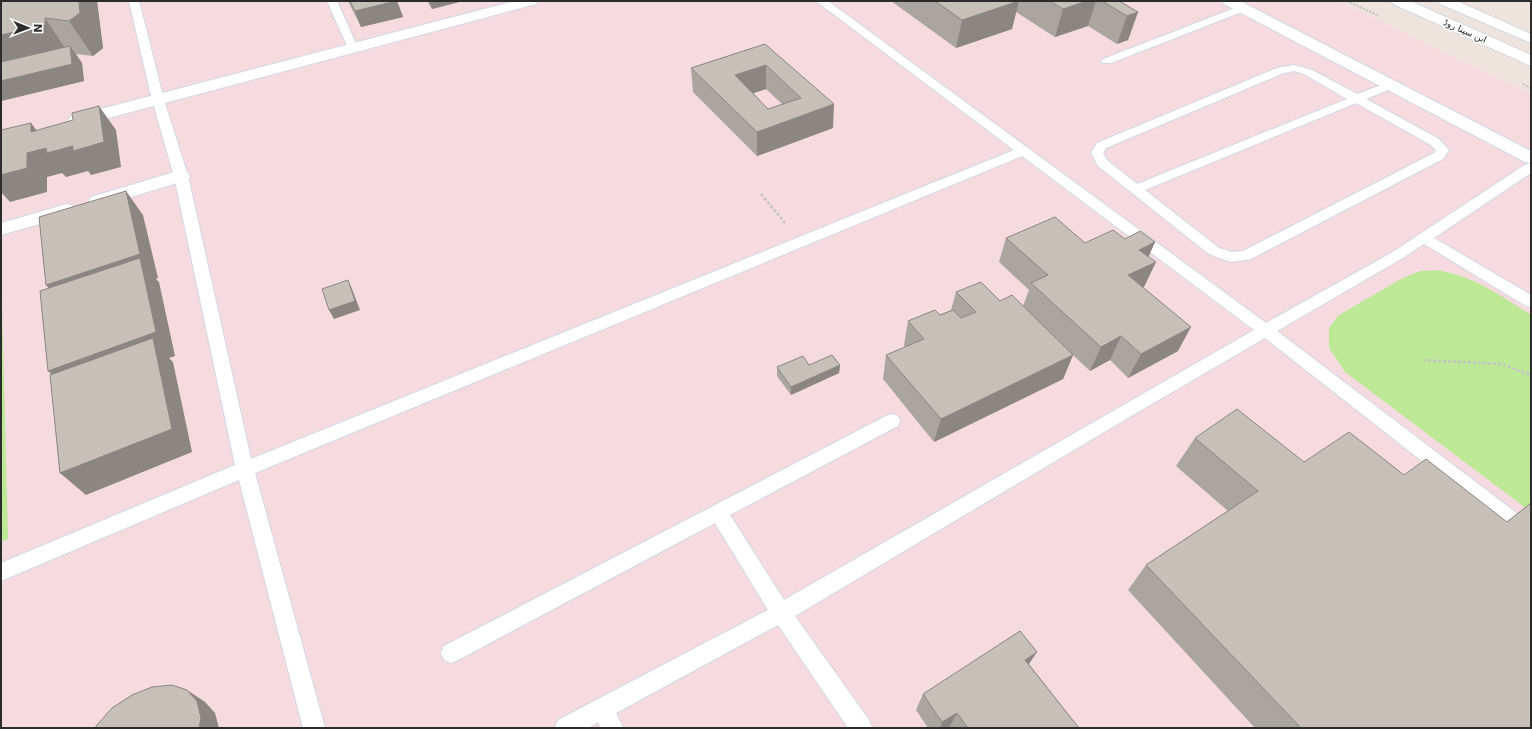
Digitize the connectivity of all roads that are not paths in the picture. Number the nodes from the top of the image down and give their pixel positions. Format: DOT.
graph roads {
  1 [pos="134,1"];
  2 [pos="332,1"];
  3 [pos="531,1"];
  4 [pos="821,1"];
  5 [pos="1229,1"];
  6 [pos="1398,1"];
  7 [pos="1445,1"];
  8 [pos="1243,8"];
  9 [pos="1531,39"];
  10 [pos="353,48"];
  11 [pos="1107,61"];
  12 [pos="1531,61"];
  13 [pos="1391,86"];
  14 [pos="1357,99"];
  15 [pos="158,100"];
  16 [pos="61,125"];
  17 [pos="1023,151"];
  18 [pos="1531,158"];
  19 [pos="1531,167"];
  20 [pos="181,176"];
  21 [pos="1136,189"];
  22 [pos="1,229"];
  23 [pos="1424,238"];
  24 [pos="1531,302"];
  25 [pos="1265,330"];
  26 [pos="892,420"];
  27 [pos="245,469"];
  28 [pos="718,512"];
  29 [pos="1531,535"];
  30 [pos="1,572"];
  31 [pos="781,613"];
  32 [pos="451,653"];
  33 [pos="603,708"];
  34 [pos="314,728"];
  35 [pos="566,728"];
  36 [pos="612,728"];
  37 [pos="862,728"];
  1 -- 15 [label="lane"];
  2 -- 10 [label="lane"];
  3 -- 10 [label="street"];
  4 -- 17 [label="lane"];
  5 -- 8 [label="street"];
  6 -- 12 [label="street, ابن سینا روڈ"];
  7 -- 9 [label="street, ابن سینا روڈ"];
  8 -- 11 [label="lane"];
  8 -- 13 [label="street"];
  10 -- 15 [label="street"];
  13 -- 14 [label="lane"];
  13 -- 18 [label="street"];
  14 -- 21 [label="lane"];
  14 -- 21 [label="lane"];
  14 -- 21 [label="lane"];
  15 -- 16 [label="street"];
  15 -- 20 [label="lane"];
  17 -- 25 [label="lane"];
  17 -- 27 [label="lane"];
  19 -- 23 [label="lane"];
  20 -- 22 [label="street"];
  20 -- 27 [label="lane"];
  23 -- 24 [label="lane"];
  23 -- 25 [label="lane"];
  25 -- 29 [label="lane"];
  25 -- 31 [label="lane"];
  26 -- 28 [label="lane"];
  27 -- 30 [label="lane"];
  27 -- 34 [label="lane"];
  28 -- 31 [label="lane"];
  28 -- 32 [label="lane"];
  31 -- 33 [label="lane"];
  31 -- 37 [label="lane"];
  33 -- 35 [label="lane"];
  33 -- 36 [label="lane"];
}
